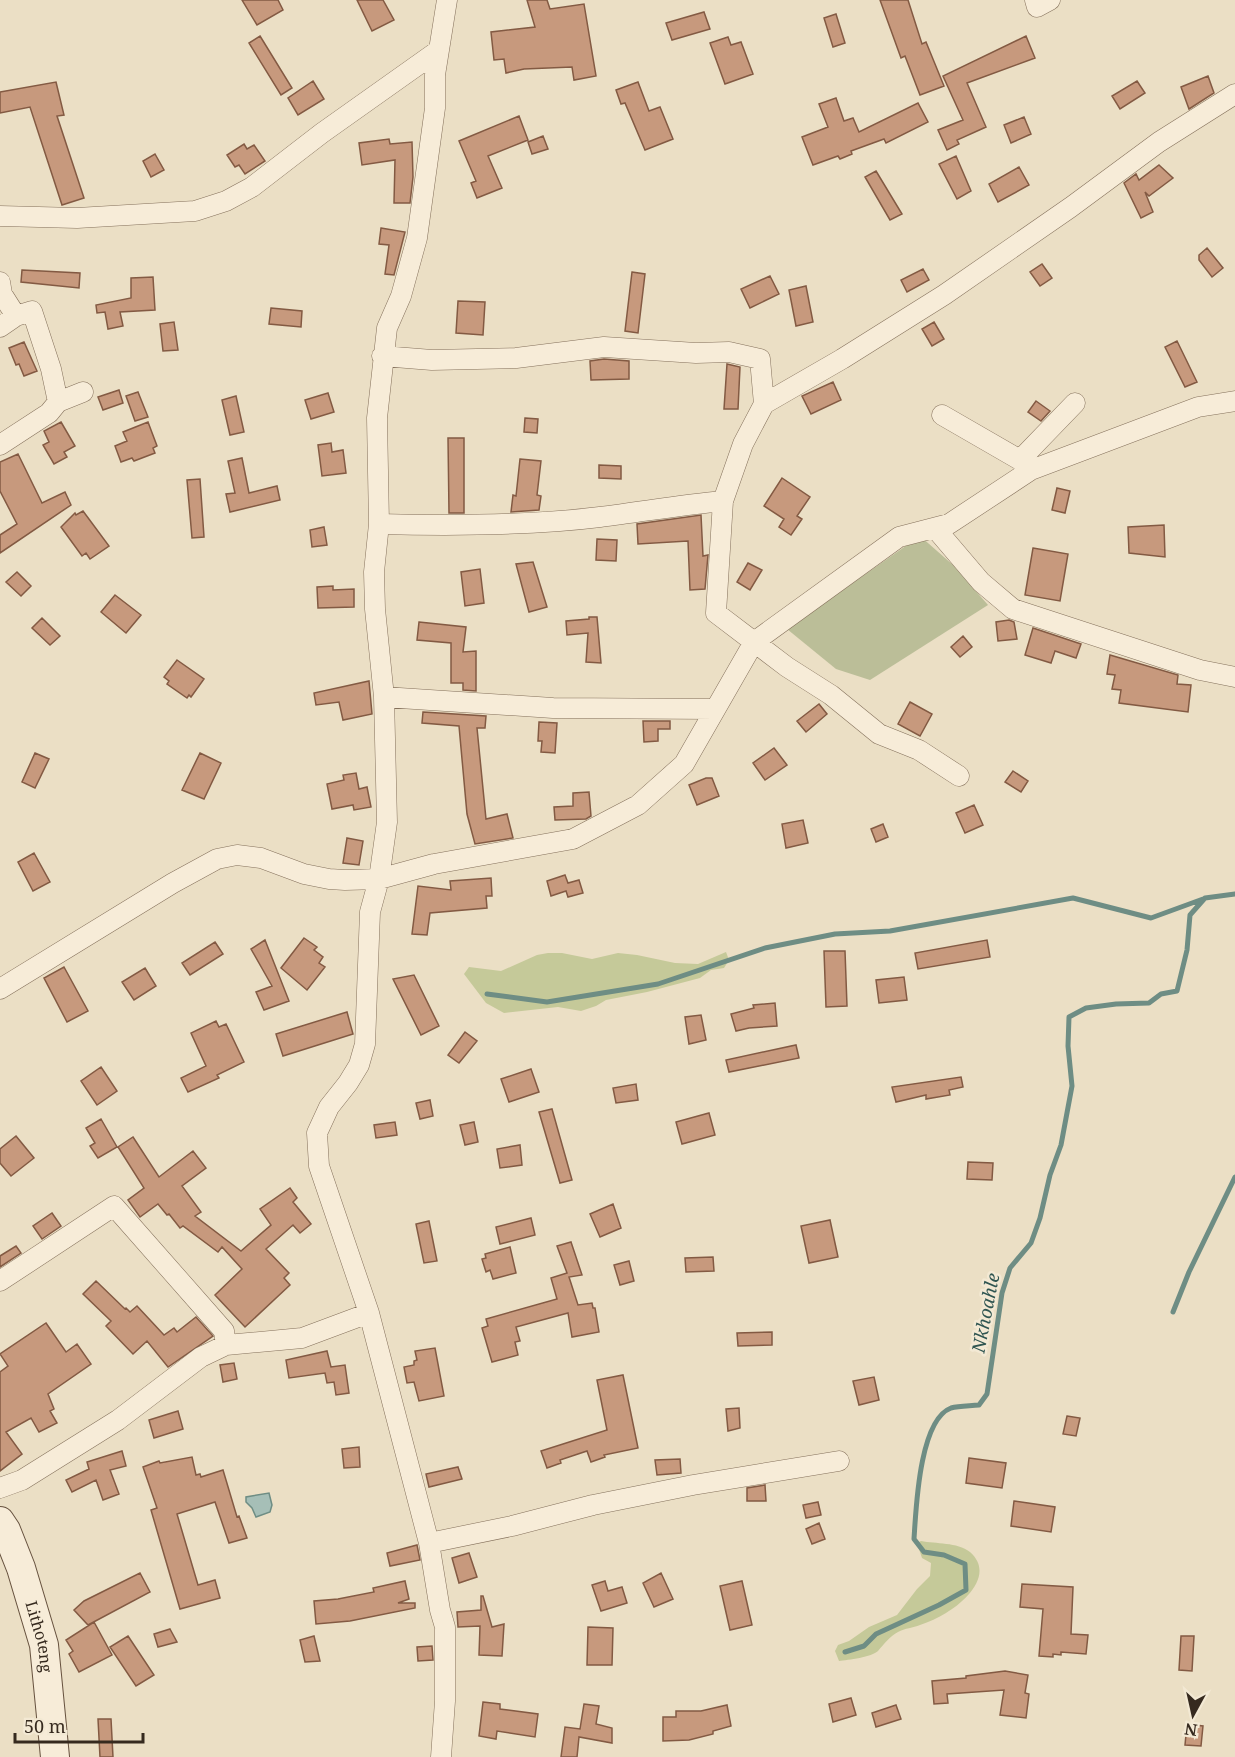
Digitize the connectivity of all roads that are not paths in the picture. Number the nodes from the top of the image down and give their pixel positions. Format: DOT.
graph roads {
  1 [pos="447,0"];
  2 [pos="1035,0"];
  3 [pos="1050,0"];
  4 [pos="439,50"];
  5 [pos="1235,94"];
  6 [pos="0,216"];
  7 [pos="0,282"];
  8 [pos="8,322"];
  9 [pos="382,356"];
  10 [pos="84,392"];
  11 [pos="1235,400"];
  12 [pos="58,402"];
  13 [pos="1075,403"];
  14 [pos="764,404"];
  15 [pos="942,415"];
  16 [pos="0,445"];
  17 [pos="1025,465"];
  18 [pos="723,501"];
  19 [pos="379,524"];
  20 [pos="935,528"];
  21 [pos="754,642"];
  22 [pos="1235,677"];
  23 [pos="384,697"];
  24 [pos="715,709"];
  25 [pos="958,776"];
  26 [pos="380,879"];
  27 [pos="0,989"];
  28 [pos="0,1281"];
  29 [pos="369,1312"];
  30 [pos="226,1345"];
  31 [pos="839,1461"];
  32 [pos="0,1488"];
  33 [pos="0,1521"];
  34 [pos="429,1543"];
  35 [pos="55,1757"];
  36 [pos="441,1757"];
  1 -- 4 [label="street"];
  2 -- 3 [label="street"];
  4 -- 6 [label="street"];
  4 -- 9 [label="street"];
  5 -- 14 [label="street"];
  7 -- 8 [label="street"];
  8 -- 12 [label="street"];
  9 -- 14 [label="street"];
  9 -- 19 [label="street"];
  10 -- 12 [label="street"];
  11 -- 17 [label="street"];
  12 -- 16 [label="street"];
  13 -- 17 [label="street"];
  14 -- 18 [label="street"];
  15 -- 17 [label="street"];
  17 -- 20 [label="street"];
  18 -- 19 [label="street"];
  18 -- 21 [label="street"];
  19 -- 23 [label="street"];
  20 -- 21 [label="street"];
  20 -- 22 [label="street"];
  21 -- 24 [label="street"];
  21 -- 25 [label="street"];
  23 -- 24 [label="street"];
  23 -- 26 [label="street"];
  24 -- 26 [label="street"];
  26 -- 27 [label="street"];
  26 -- 29 [label="street"];
  28 -- 30 [label="street"];
  29 -- 30 [label="street"];
  29 -- 34 [label="street"];
  30 -- 32 [label="street"];
  31 -- 34 [label="street"];
  33 -- 35 [label="main road, Lithoteng"];
  34 -- 36 [label="street"];
}
